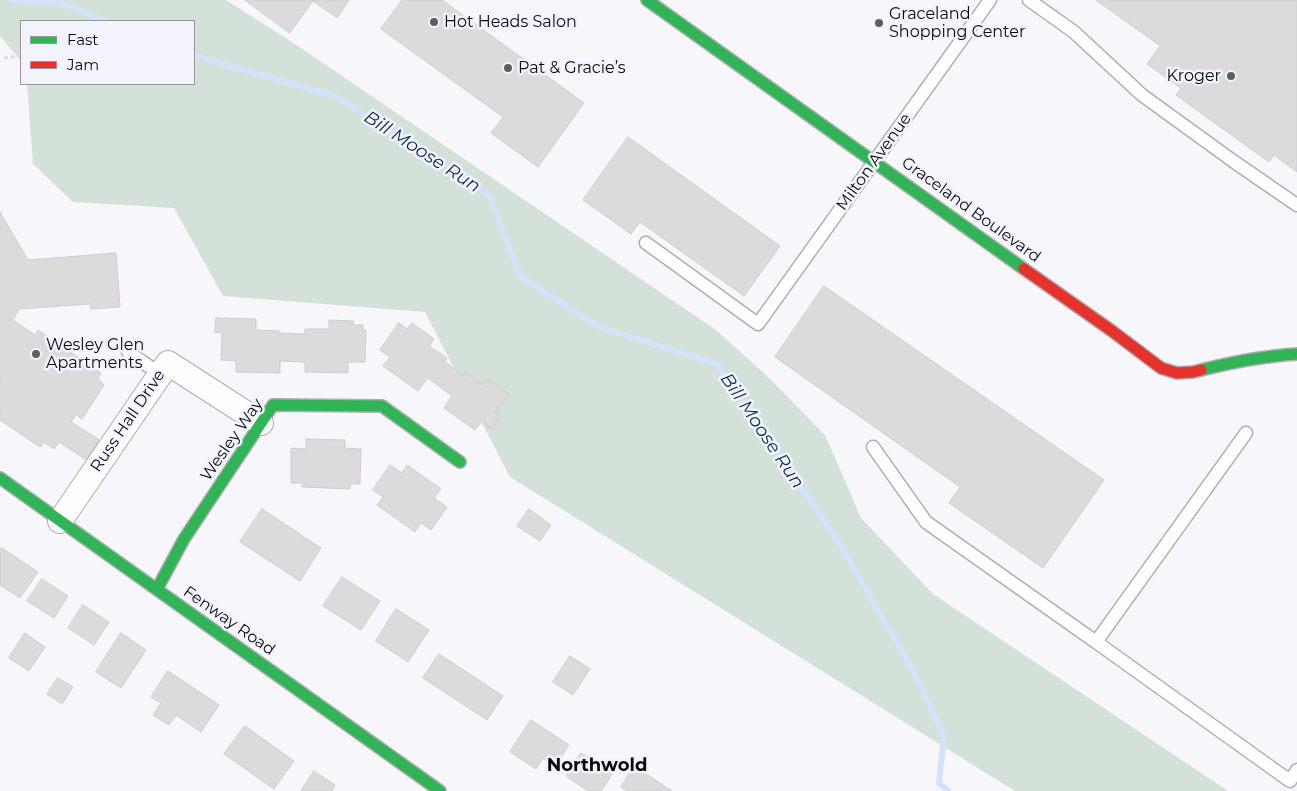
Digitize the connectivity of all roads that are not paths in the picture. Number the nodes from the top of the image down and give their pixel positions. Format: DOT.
graph roads {
  1 [pos="647,0"];
  2 [pos="990,0"];
  3 [pos="1030,0"];
  4 [pos="874,162"];
  5 [pos="1297,205"];
  6 [pos="646,244"];
  7 [pos="128,352"];
  8 [pos="1297,354"];
  9 [pos="160,374"];
  10 [pos="261,424"];
  11 [pos="1246,433"];
  12 [pos="873,446"];
  13 [pos="460,462"];
  14 [pos="0,478"];
  15 [pos="60,521"];
  16 [pos="156,590"];
  17 [pos="1096,642"];
  18 [pos="1295,779"];
  19 [pos="440,791"];
  1 -- 4 [label="street, Graceland Boulevard"];
  2 -- 4 [label="lane, Milton Avenue"];
  3 -- 5 [label="lane"];
  4 -- 6 [label="lane, Milton Avenue"];
  4 -- 8 [label="street, Graceland Boulevard"];
  7 -- 9 [label="lane"];
  9 -- 10 [label="street, Russ Hall Drive"];
  9 -- 15 [label="street, Russ Hall Drive"];
  10 -- 13 [label="street, Wesley Way"];
  10 -- 16 [label="street, Wesley Way"];
  11 -- 17 [label="lane"];
  12 -- 17 [label="lane"];
  14 -- 15 [label="street, Fenway Road"];
  15 -- 16 [label="street, Fenway Road"];
  16 -- 19 [label="street, Fenway Road"];
  17 -- 18 [label="lane"];
}
